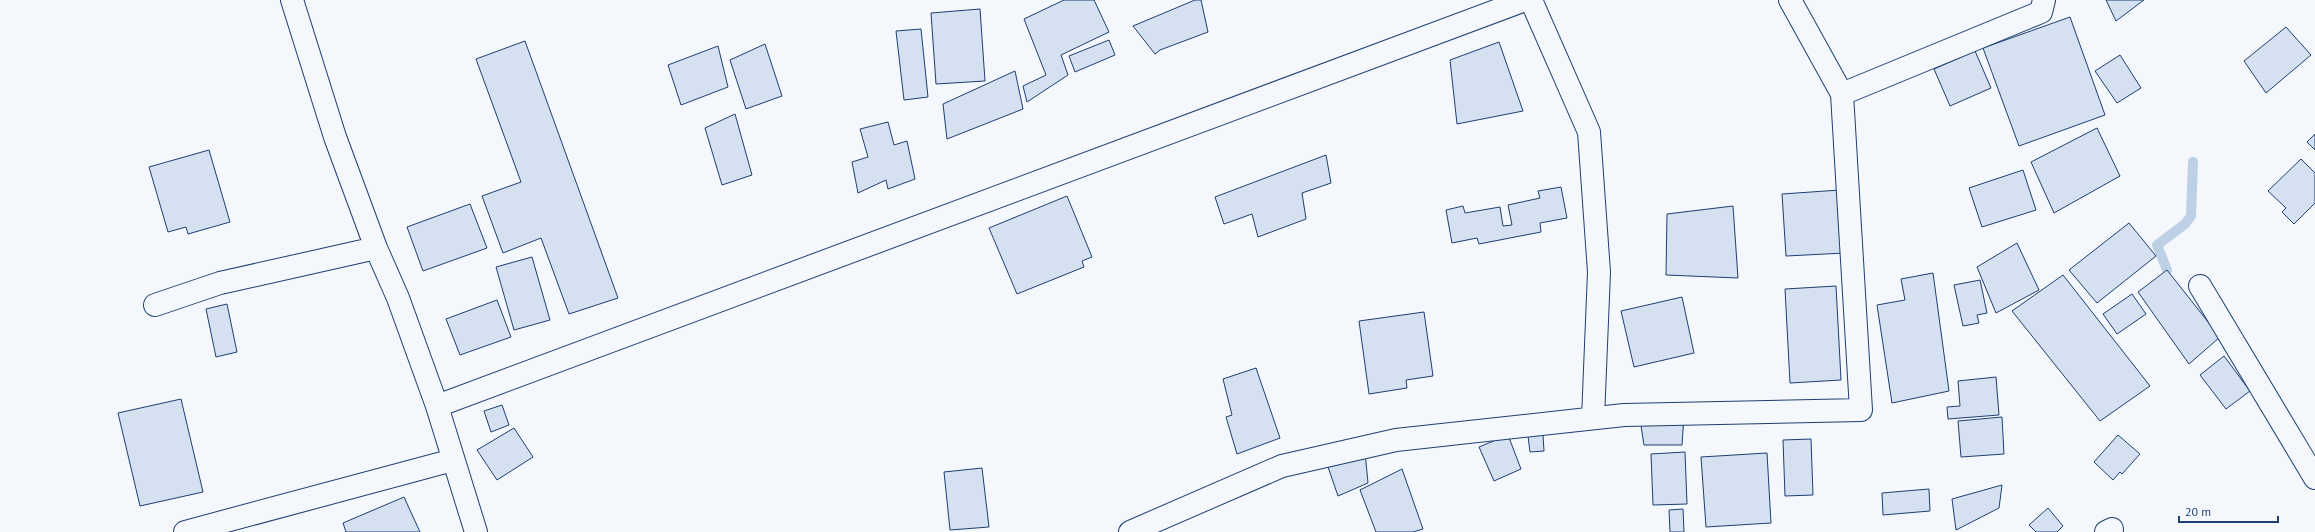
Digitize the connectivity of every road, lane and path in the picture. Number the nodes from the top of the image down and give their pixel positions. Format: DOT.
graph roads {
  1 [pos="292,0"];
  2 [pos="1525,0"];
  3 [pos="1531,0"];
  4 [pos="1790,0"];
  5 [pos="2044,0"];
  6 [pos="1842,94"];
  7 [pos="376,248"];
  8 [pos="2200,286"];
  9 [pos="155,305"];
  10 [pos="437,406"];
  11 [pos="1593,418"];
  12 [pos="453,460"];
  13 [pos="2315,478"];
  14 [pos="185,532"];
  15 [pos="476,532"];
  16 [pos="1130,532"];
  1 -- 7 [label="street"];
  2 -- 10 [label="street"];
  3 -- 11 [label="street"];
  4 -- 6 [label="street"];
  5 -- 6 [label="street"];
  6 -- 11 [label="street"];
  7 -- 9 [label="street"];
  7 -- 10 [label="street"];
  8 -- 13 [label="street"];
  10 -- 12 [label="street"];
  11 -- 16 [label="street"];
  12 -- 14 [label="street"];
  12 -- 15 [label="street"];
}
